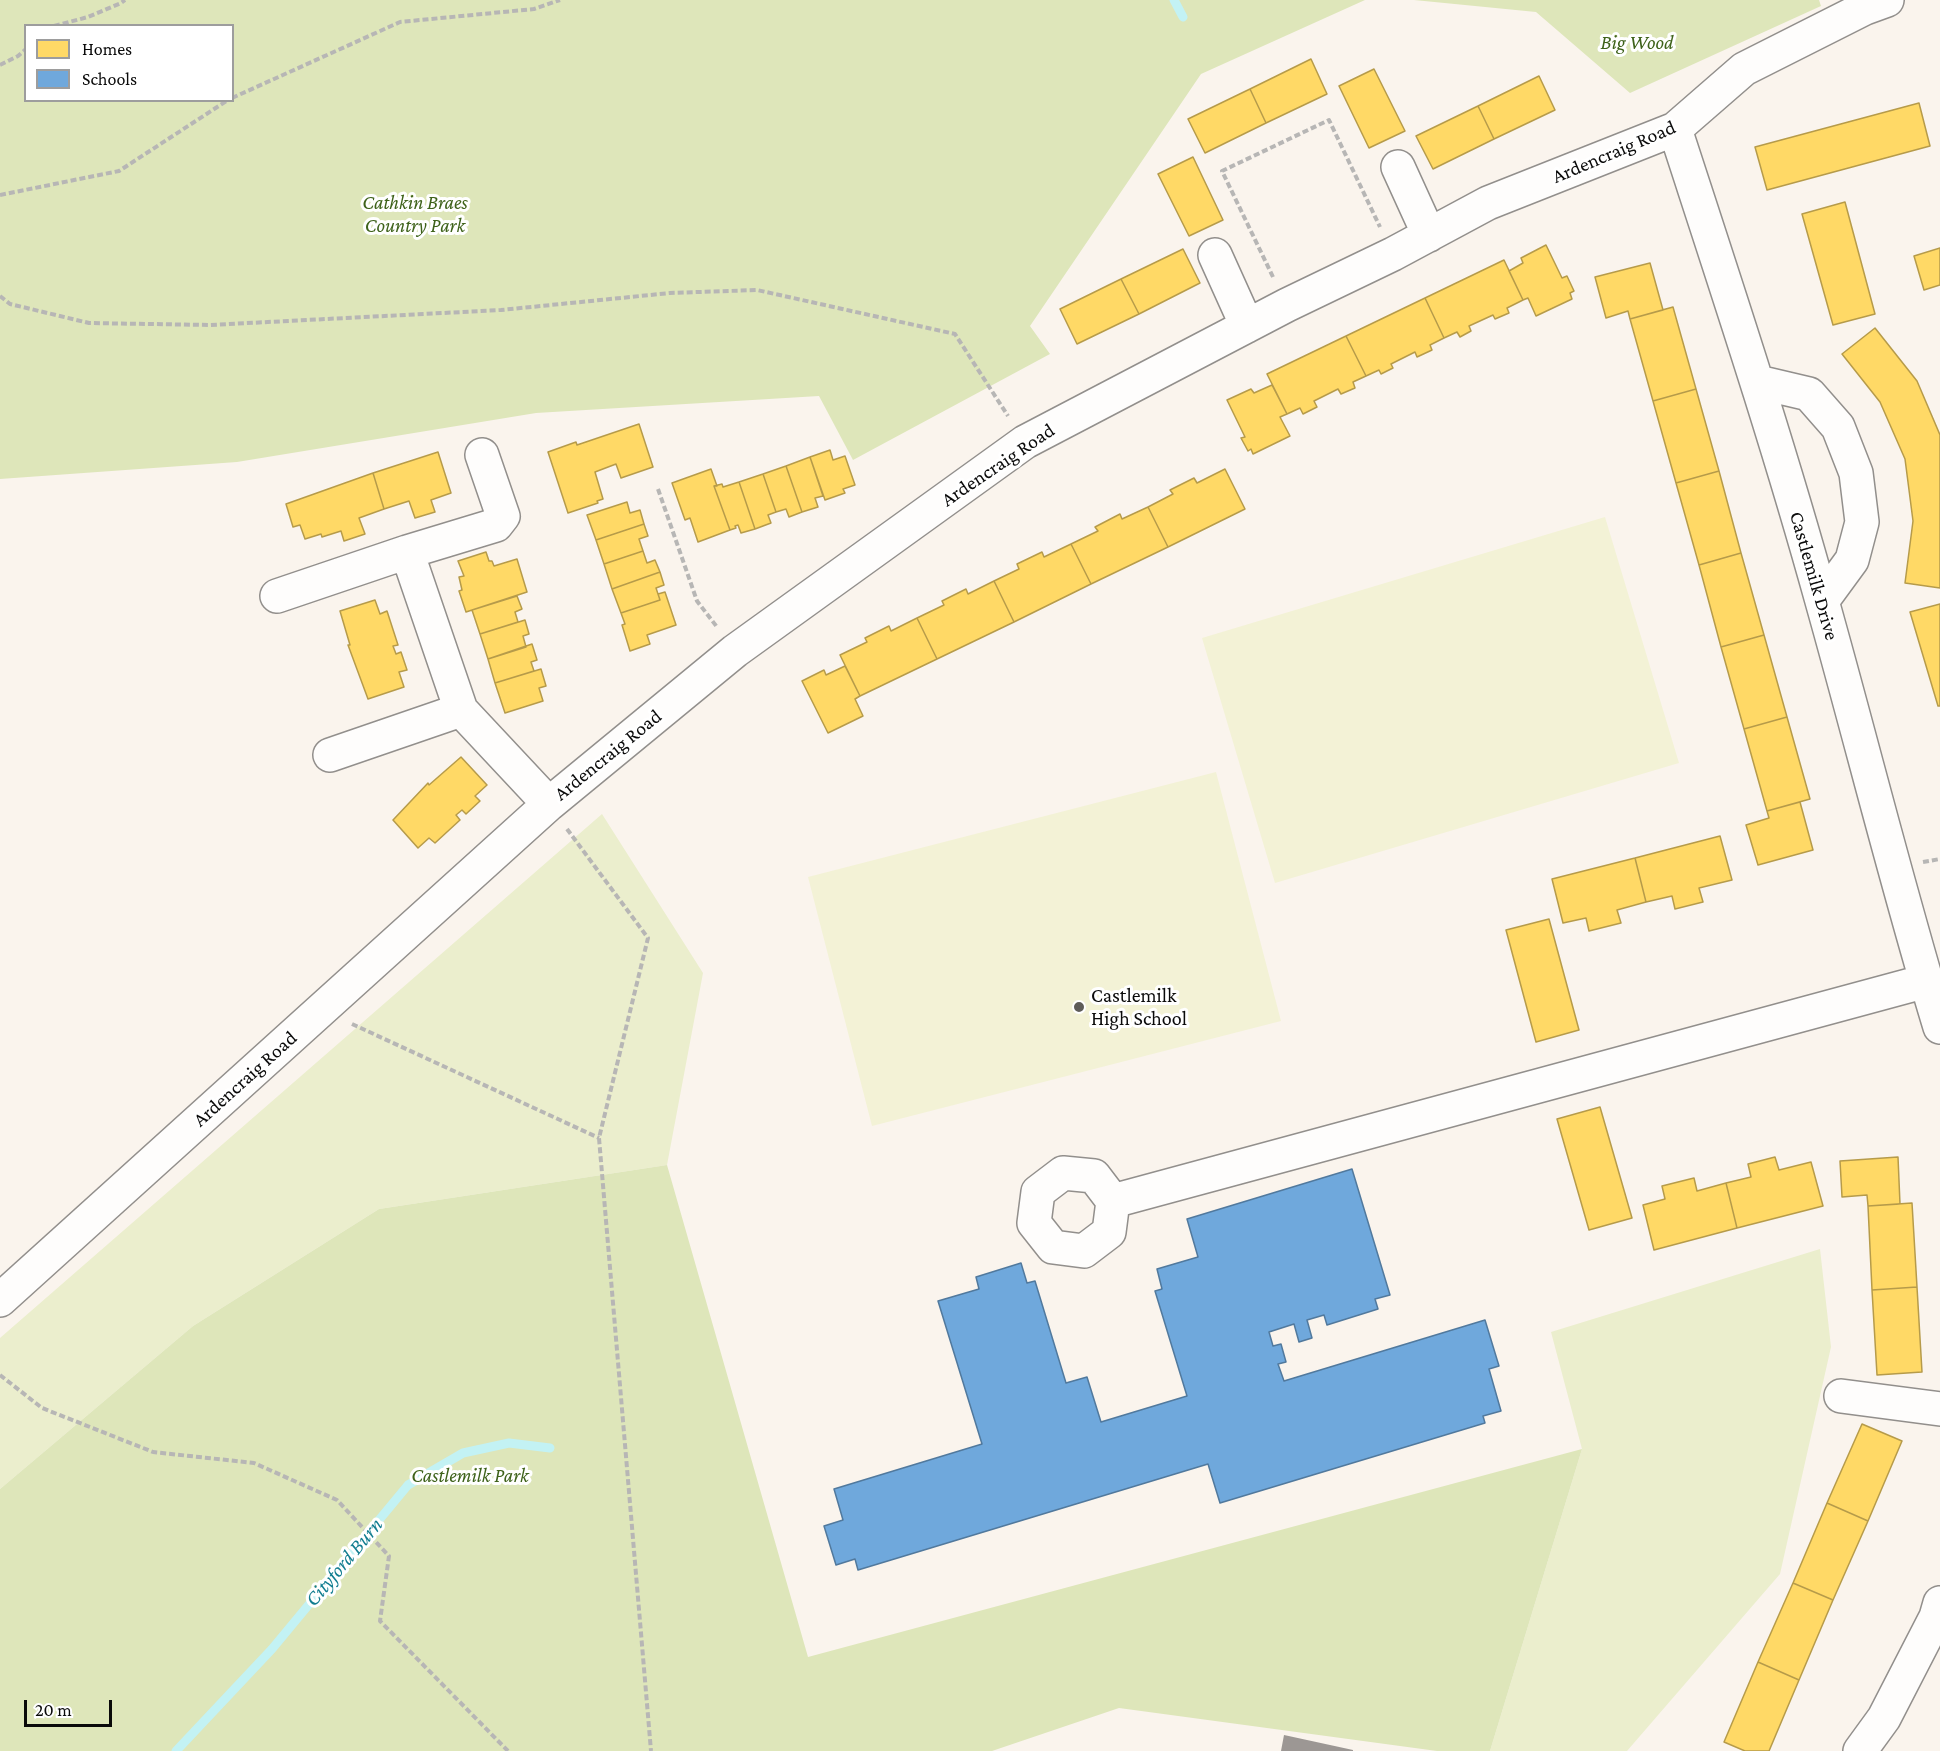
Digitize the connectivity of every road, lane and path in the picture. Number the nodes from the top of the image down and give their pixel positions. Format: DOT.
graph roads {
  1 [pos="125,0"];
  2 [pos="560,0"];
  3 [pos="1887,0"];
  4 [pos="61,24"];
  5 [pos="24,51"];
  6 [pos="0,65"];
  7 [pos="234,97"];
  8 [pos="225,102"];
  9 [pos="1676,129"];
  10 [pos="1398,167"];
  11 [pos="0,195"];
  12 [pos="1429,235"];
  13 [pos="1393,254"];
  14 [pos="1215,255"];
  15 [pos="0,297"];
  16 [pos="1287,305"];
  17 [pos="1247,326"];
  18 [pos="1758,382"];
  19 [pos="1025,442"];
  20 [pos="482,455"];
  21 [pos="658,489"];
  22 [pos="407,552"];
  23 [pos="277,596"];
  24 [pos="1822,601"];
  25 [pos="735,651"];
  26 [pos="461,710"];
  27 [pos="330,754"];
  28 [pos="549,804"];
  29 [pos="1926,981"];
  30 [pos="321,1010"];
  31 [pos="1940,1027"];
  32 [pos="599,1138"];
  33 [pos="1113,1201"];
  34 [pos="0,1300"];
  35 [pos="0,1375"];
  36 [pos="1841,1396"];
  37 [pos="1940,1409"];
  38 [pos="1940,1603"];
  39 [pos="508,1751"];
  40 [pos="651,1751"];
  41 [pos="1860,1751"];
  1 -- 4 [label="path"];
  2 -- 7 [label="path"];
  3 -- 9 [label="street, Ardencraig Road"];
  5 -- 6 [label="path"];
  8 -- 11 [label="path"];
  9 -- 12 [label="street, Ardencraig Road"];
  9 -- 18 [label="street, Castlemilk Drive"];
  10 -- 12 [label="street"];
  12 -- 13 [label="street, Ardencraig Road"];
  13 -- 16 [label="street, Ardencraig Road"];
  13 -- 16 [label="path"];
  14 -- 17 [label="street"];
  15 -- 19 [label="path"];
  16 -- 17 [label="street, Ardencraig Road"];
  17 -- 19 [label="street, Ardencraig Road"];
  18 -- 24 [label="street, Castlemilk Drive"];
  18 -- 24 [label="street"];
  19 -- 25 [label="street, Ardencraig Road"];
  20 -- 22 [label="street"];
  21 -- 25 [label="path"];
  22 -- 23 [label="street"];
  22 -- 26 [label="street"];
  24 -- 29 [label="street, Castlemilk Drive"];
  25 -- 28 [label="street, Ardencraig Road"];
  26 -- 27 [label="street"];
  26 -- 28 [label="street"];
  28 -- 30 [label="street, Ardencraig Road"];
  28 -- 32 [label="path"];
  29 -- 31 [label="street, Castlemilk Drive"];
  29 -- 33 [label="street"];
  30 -- 32 [label="path"];
  30 -- 34 [label="street, Ardencraig Road"];
  32 -- 40 [label="path"];
  35 -- 39 [label="path"];
  36 -- 37 [label="street"];
  38 -- 41 [label="street"];
}
